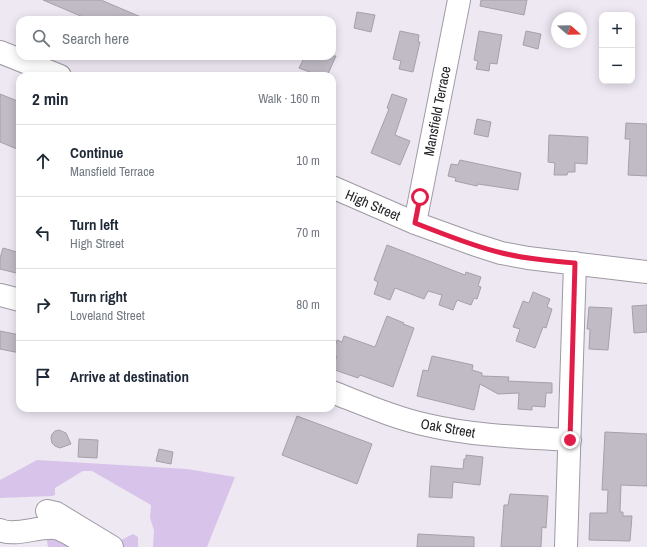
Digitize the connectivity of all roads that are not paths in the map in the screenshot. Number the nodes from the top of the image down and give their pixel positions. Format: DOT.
graph roads {
  1 [pos="459,0"];
  2 [pos="0,52"];
  3 [pos="16,58"];
  4 [pos="20,60"];
  5 [pos="50,72"];
  6 [pos="336,189"];
  7 [pos="415,223"];
  8 [pos="575,263"];
  9 [pos="647,272"];
  10 [pos="0,295"];
  11 [pos="16,299"];
  12 [pos="336,394"];
  13 [pos="570,440"];
  14 [pos="47,510"];
  15 [pos="0,530"];
  16 [pos="91,547"];
  17 [pos="112,547"];
  18 [pos="566,547"];
  1 -- 7 [label="street, Mansfield Terrace"];
  2 -- 3 [label="street"];
  4 -- 5 [label="street"];
  6 -- 7 [label="street, High Street"];
  7 -- 8 [label="street, High Street"];
  8 -- 9 [label="street, High Street"];
  8 -- 13 [label="street"];
  10 -- 11 [label="street"];
  12 -- 13 [label="street, Oak Street"];
  13 -- 18 [label="street"];
  14 -- 17 [label="street"];
  15 -- 16 [label="street"];
}
